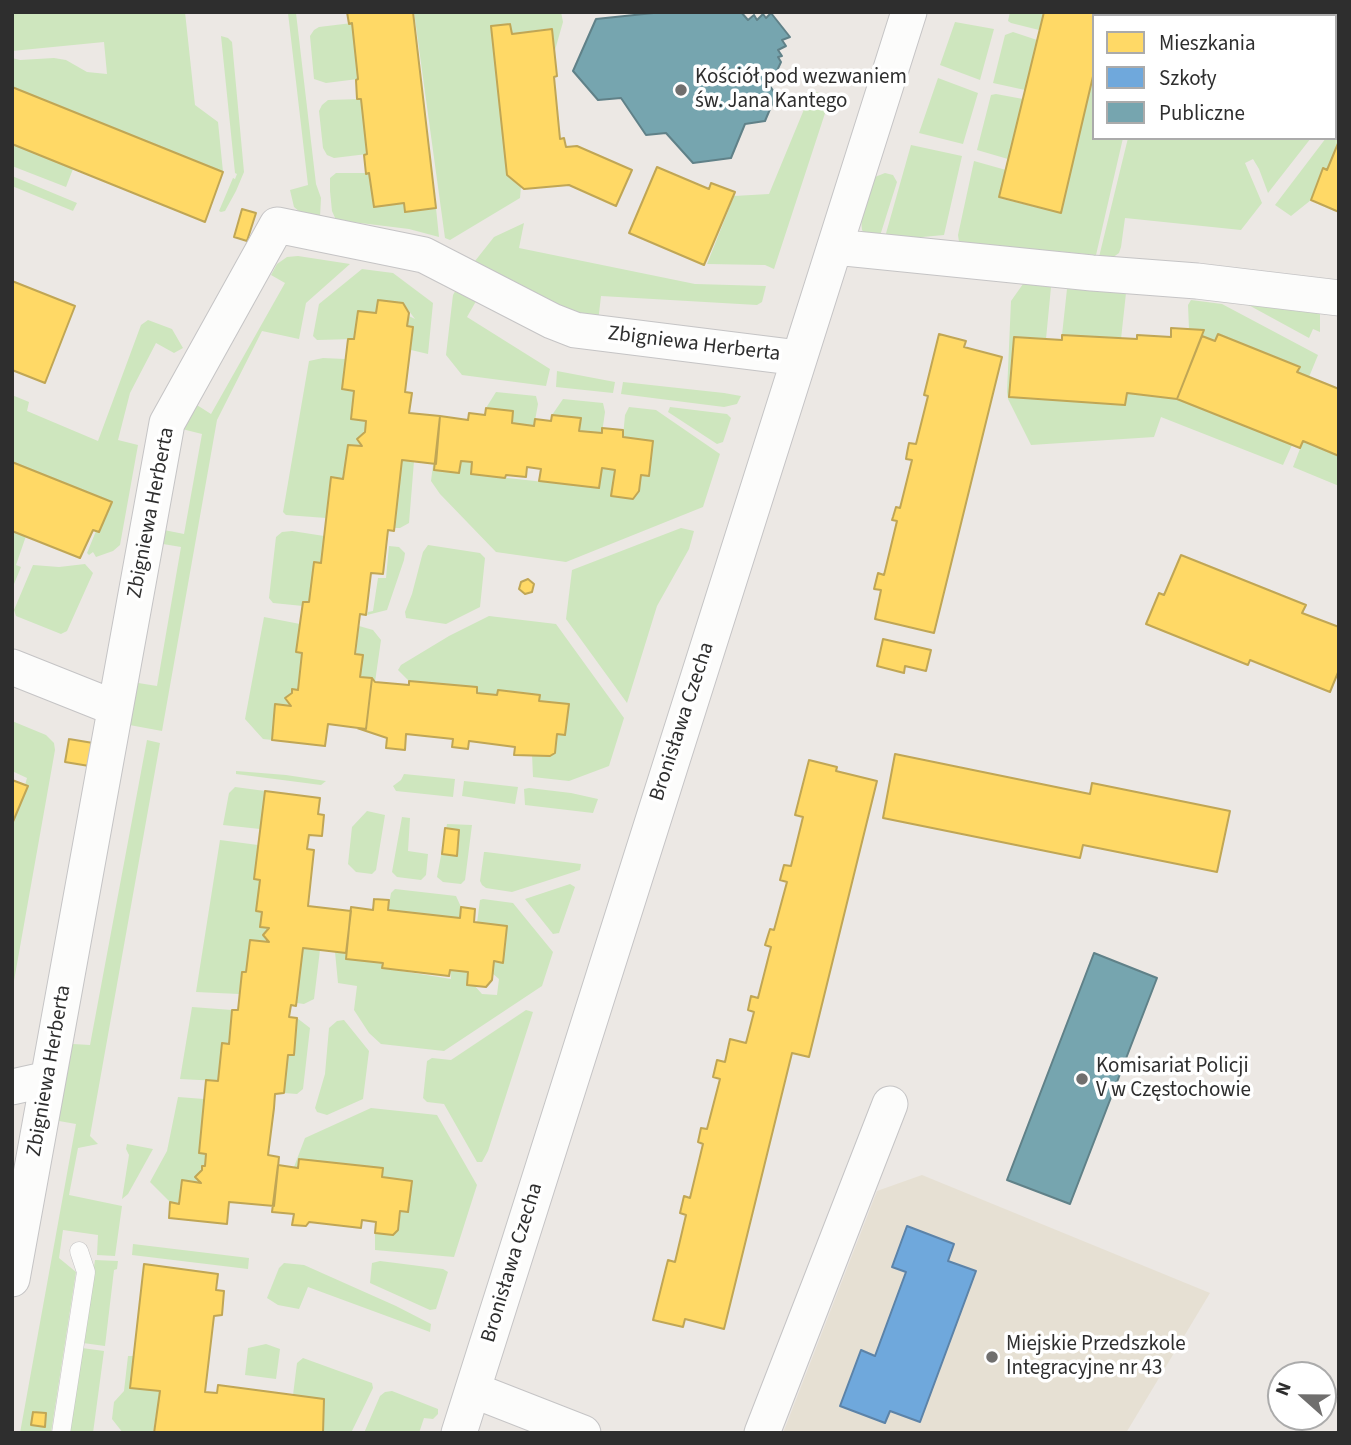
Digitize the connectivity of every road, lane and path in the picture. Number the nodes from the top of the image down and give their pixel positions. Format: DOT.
graph roads {
  1 [pos="909,12"];
  2 [pos="835,247"];
  3 [pos="1339,298"];
  4 [pos="799,358"];
  5 [pos="12,667"];
  6 [pos="115,708"];
  7 [pos="48,1079"];
  8 [pos="12,1087"];
  9 [pos="890,1104"];
  10 [pos="79,1251"];
  11 [pos="12,1279"];
  12 [pos="473,1390"];
  13 [pos="61,1433"];
  14 [pos="459,1433"];
  15 [pos="583,1433"];
  16 [pos="762,1433"];
  1 -- 2 [label="street, Bronisława Czecha"];
  2 -- 3 [label="street"];
  2 -- 4 [label="street, Bronisława Czecha"];
  4 -- 6 [label="street, Zbigniewa Herberta"];
  4 -- 12 [label="street, Bronisława Czecha"];
  5 -- 6 [label="street"];
  6 -- 7 [label="street, Zbigniewa Herberta"];
  7 -- 8 [label="street"];
  7 -- 11 [label="street, Zbigniewa Herberta"];
  9 -- 16 [label="street"];
  10 -- 13 [label="lane"];
  12 -- 14 [label="street, Bronisława Czecha"];
  12 -- 15 [label="street"];
}
